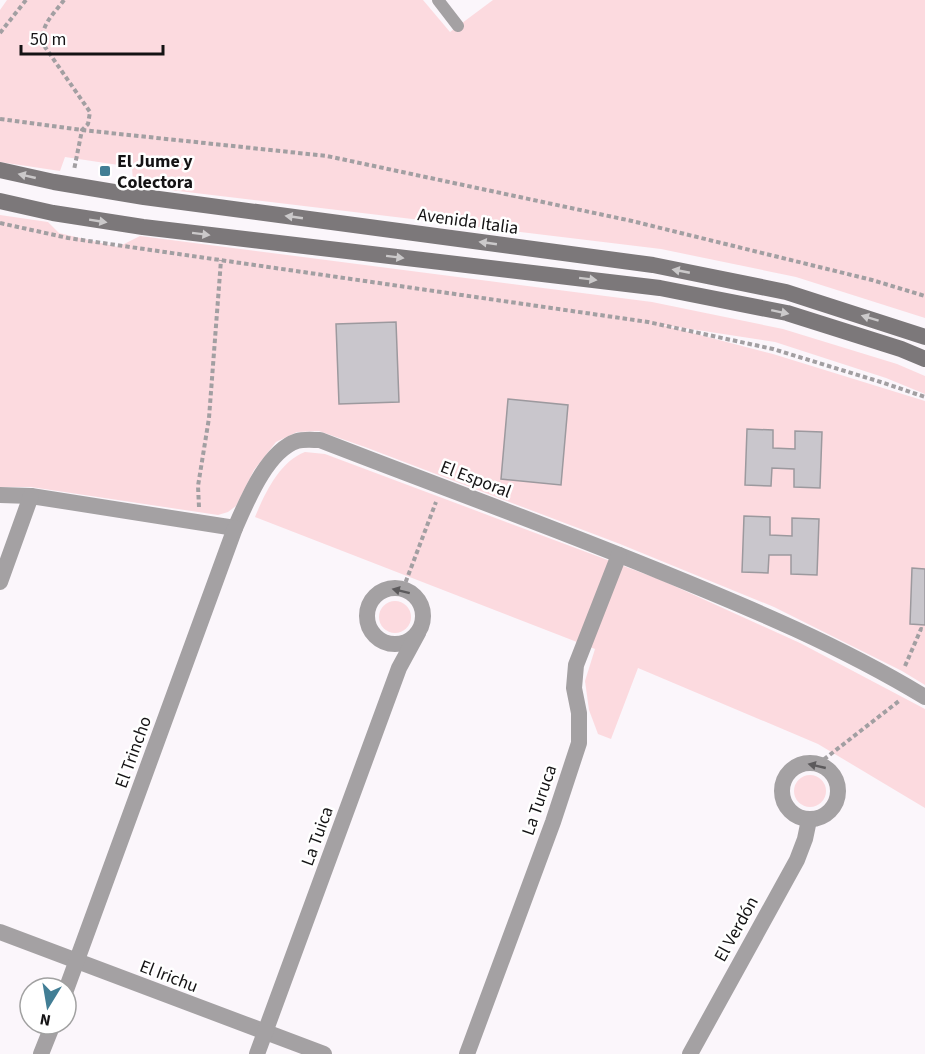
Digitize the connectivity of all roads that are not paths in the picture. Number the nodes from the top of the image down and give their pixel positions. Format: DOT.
graph roads {
  1 [pos="438,0"];
  2 [pos="458,26"];
  3 [pos="0,170"];
  4 [pos="0,201"];
  5 [pos="925,337"];
  6 [pos="925,359"];
  7 [pos="0,495"];
  8 [pos="31,496"];
  9 [pos="235,528"];
  10 [pos="619,555"];
  11 [pos="0,582"];
  12 [pos="418,633"];
  13 [pos="384,643"];
  14 [pos="399,668"];
  15 [pos="920,693"];
  16 [pos="809,820"];
  17 [pos="0,932"];
  18 [pos="77,962"];
  19 [pos="72,976"];
  20 [pos="265,1033"];
  21 [pos="48,1036"];
  22 [pos="41,1054"];
  23 [pos="257,1054"];
  24 [pos="324,1054"];
  25 [pos="467,1054"];
  26 [pos="690,1054"];
  1 -- 2 [label="lane"];
  5 -- 3 [label="main road, Avenida Italia, one-way"];
  4 -- 6 [label="main road, one-way"];
  7 -- 8 [label="street"];
  8 -- 9 [label="street"];
  8 -- 11 [label="street"];
  9 -- 10 [label="street, El Esporal"];
  9 -- 18 [label="street, El Trincho"];
  10 -- 15 [label="street, El Esporal"];
  10 -- 25 [label="street, La Turuca"];
  12 -- 13 [label="street"];
  12 -- 13 [label="street, La Tuica, one-way"];
  12 -- 14 [label="street, La Tuica"];
  13 -- 14 [label="street"];
  14 -- 20 [label="street, La Tuica"];
  16 -- 16 [label="street, one-way"];
  16 -- 26 [label="street, El Verdón"];
  17 -- 18 [label="street, El Irichu"];
  18 -- 19 [label="street, El Trincho"];
  18 -- 20 [label="street, El Irichu"];
  20 -- 23 [label="street, La Tuica"];
  20 -- 24 [label="street, El Irichu"];
  21 -- 22 [label="street"];
}
